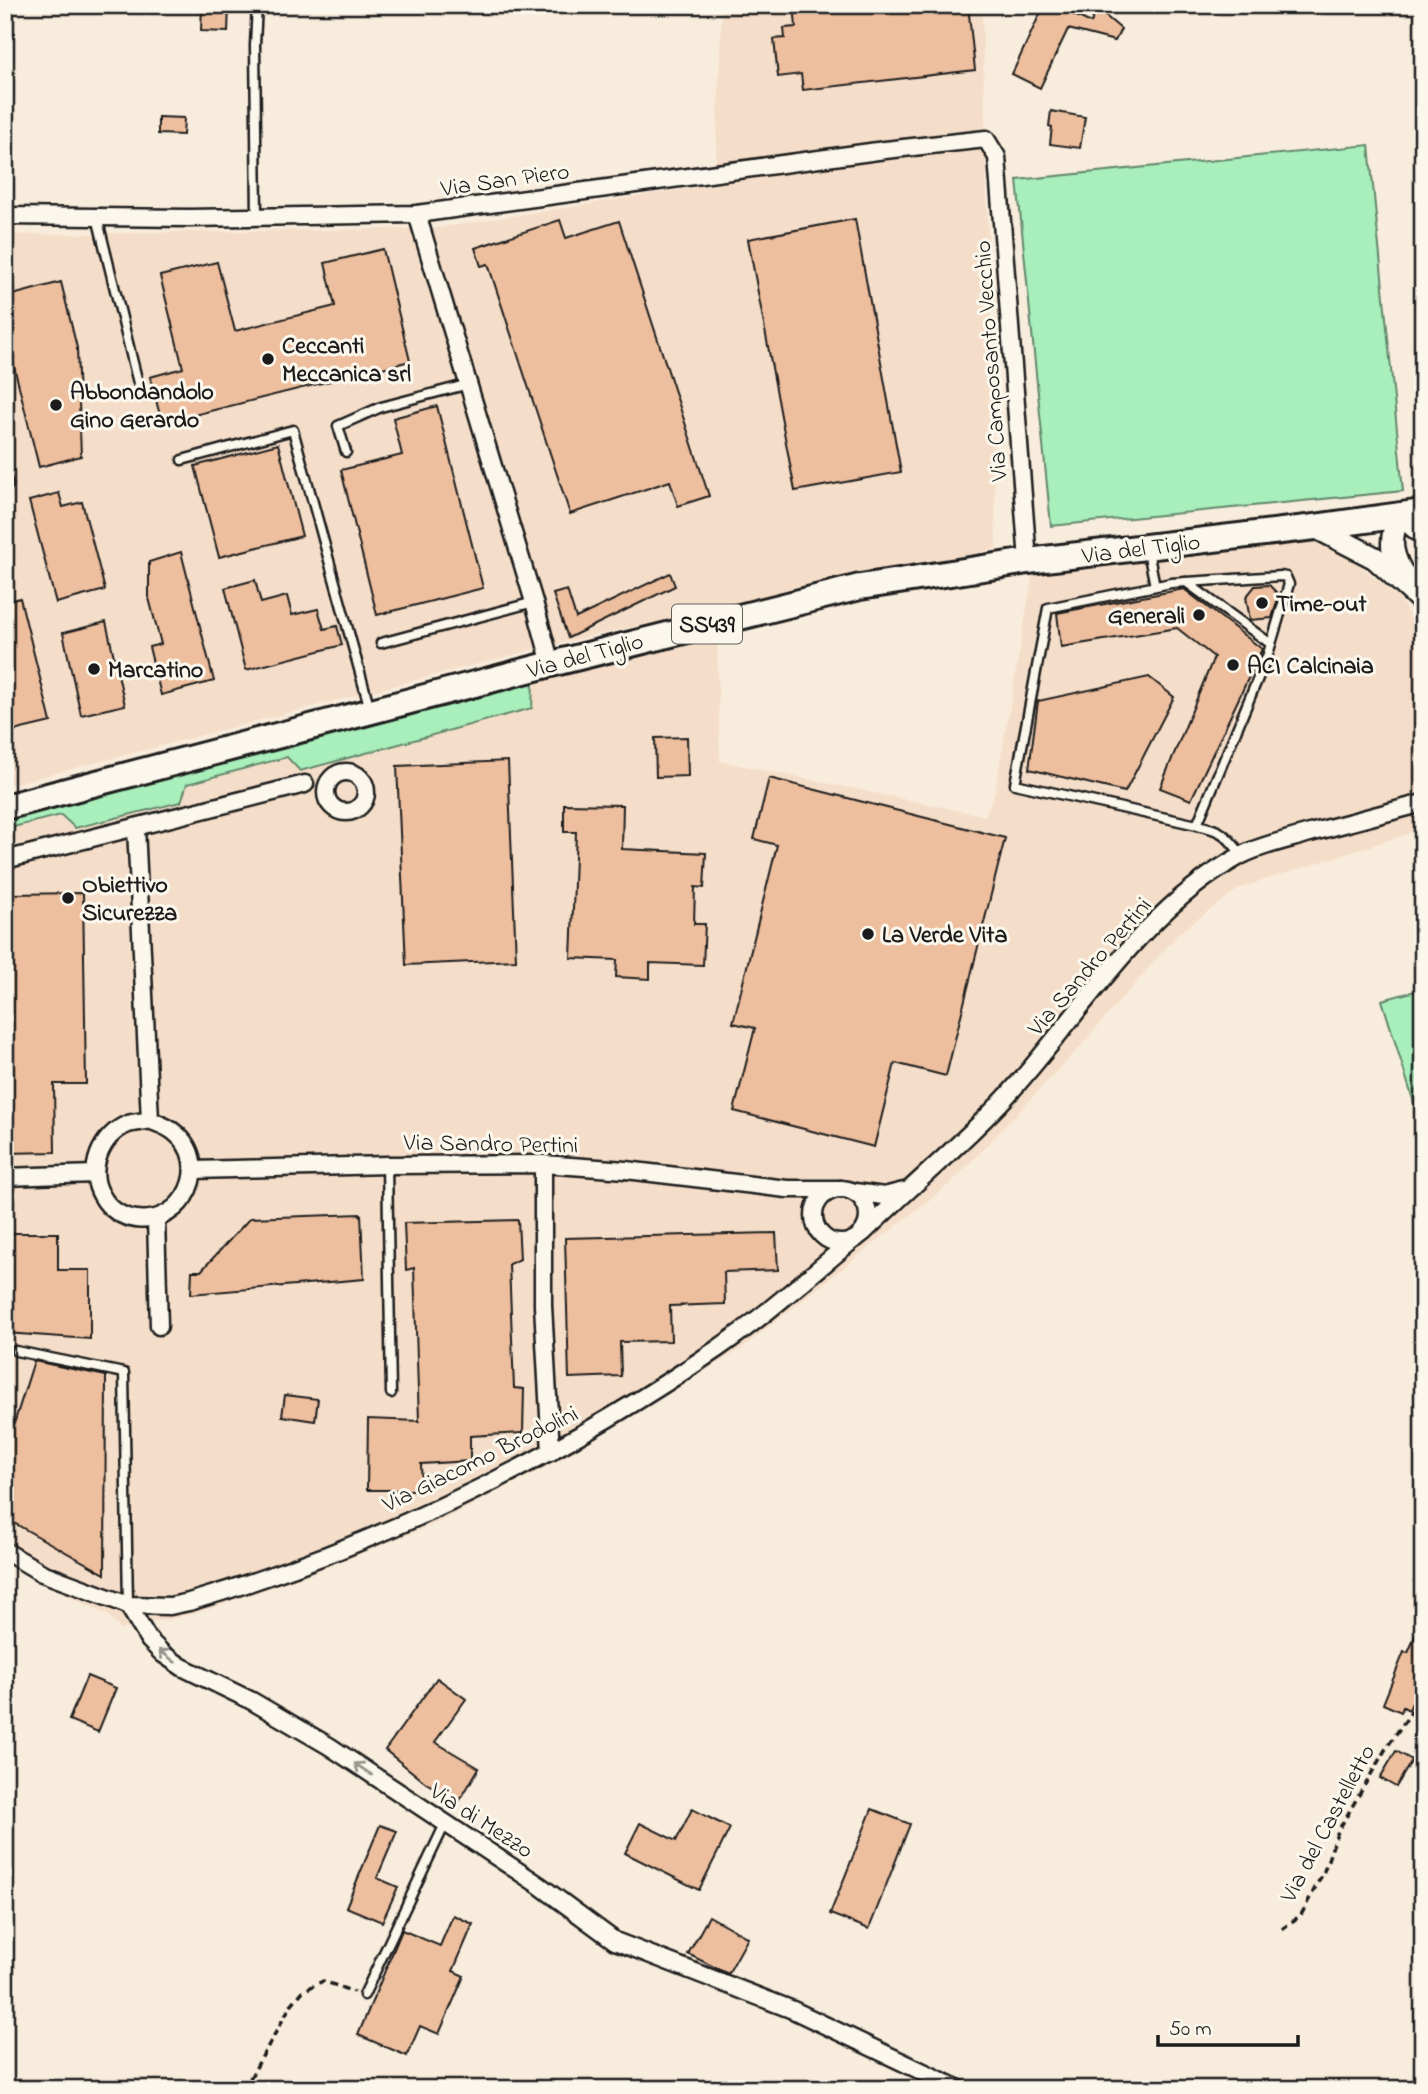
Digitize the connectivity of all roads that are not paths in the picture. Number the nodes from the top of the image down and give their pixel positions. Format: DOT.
graph roads {
  1 [pos="257,5"];
  2 [pos="997,157"];
  3 [pos="417,214"];
  4 [pos="5,216"];
  5 [pos="97,217"];
  6 [pos="257,217"];
  7 [pos="138,383"];
  8 [pos="469,384"];
  9 [pos="346,452"];
  10 [pos="182,460"];
  11 [pos="5,475"];
  12 [pos="8,485"];
  13 [pos="1411,513"];
  14 [pos="1315,527"];
  15 [pos="1423,534"];
  16 [pos="1148,547"];
  17 [pos="1028,561"];
  18 [pos="1186,582"];
  19 [pos="1155,586"];
  20 [pos="1420,598"];
  21 [pos="534,602"];
  22 [pos="381,643"];
  23 [pos="1271,644"];
  24 [pos="551,664"];
  25 [pos="371,712"];
  26 [pos="338,774"];
  27 [pos="305,784"];
  28 [pos="327,798"];
  29 [pos="1423,803"];
  30 [pos="5,807"];
  31 [pos="1197,825"];
  32 [pos="136,827"];
  33 [pos="1242,855"];
  34 [pos="5,860"];
  35 [pos="150,1120"];
  36 [pos="542,1164"];
  37 [pos="387,1165"];
  38 [pos="193,1170"];
  39 [pos="95,1174"];
  40 [pos="5,1177"];
  41 [pos="787,1189"];
  42 [pos="848,1191"];
  43 [pos="906,1191"];
  44 [pos="156,1219"];
  45 [pos="817,1227"];
  46 [pos="858,1236"];
  47 [pos="816,1270"];
  48 [pos="159,1326"];
  49 [pos="16,1352"];
  50 [pos="391,1393"];
  51 [pos="551,1452"];
  52 [pos="5,1552"];
  53 [pos="128,1605"];
  54 [pos="445,1824"];
  55 [pos="364,1995"];
  56 [pos="959,2089"];
  1 -- 6 [label="lane"];
  2 -- 3 [label="street, Via San Piero"];
  2 -- 17 [label="street, Via Camposanto Vecchio"];
  3 -- 6 [label="street, Via San Piero"];
  3 -- 8 [label="street"];
  4 -- 5 [label="street, Via San Piero"];
  5 -- 6 [label="street, Via San Piero"];
  5 -- 7 [label="lane"];
  8 -- 9 [label="lane"];
  8 -- 21 [label="street"];
  10 -- 25 [label="lane"];
  11 -- 12 [label="lane"];
  13 -- 14 [label="main road, Via del Tiglio / SS439"];
  13 -- 15 [label="street"];
  13 -- 20 [label="street"];
  14 -- 16 [label="main road, Via del Tiglio / SS439"];
  14 -- 20 [label="street"];
  16 -- 17 [label="main road, Via del Tiglio / SS439"];
  16 -- 19 [label="lane"];
  17 -- 24 [label="main road, Via del Tiglio / SS439"];
  18 -- 19 [label="lane"];
  18 -- 23 [label="lane"];
  18 -- 23 [label="lane"];
  19 -- 31 [label="lane"];
  21 -- 22 [label="lane"];
  21 -- 24 [label="street"];
  23 -- 31 [label="lane"];
  24 -- 25 [label="main road, Via del Tiglio / SS439"];
  25 -- 30 [label="main road, Via del Tiglio / SS439"];
  26 -- 27 [label="street"];
  26 -- 28 [label="street"];
  26 -- 28 [label="street"];
  27 -- 28 [label="street"];
  27 -- 32 [label="street"];
  29 -- 33 [label="street, Via Sandro Pertini"];
  31 -- 33 [label="lane"];
  32 -- 34 [label="street"];
  32 -- 35 [label="street"];
  33 -- 43 [label="street, Via Sandro Pertini"];
  35 -- 38 [label="street"];
  35 -- 39 [label="street"];
  36 -- 37 [label="street, Via Sandro Pertini"];
  36 -- 41 [label="street, Via Sandro Pertini"];
  36 -- 51 [label="street"];
  37 -- 38 [label="street, Via Sandro Pertini"];
  37 -- 50 [label="lane"];
  38 -- 44 [label="street"];
  39 -- 40 [label="street"];
  39 -- 44 [label="street"];
  41 -- 42 [label="street, Via Sandro Pertini"];
  41 -- 45 [label="street"];
  42 -- 43 [label="street, Via Sandro Pertini"];
  42 -- 45 [label="street"];
  42 -- 46 [label="street"];
  43 -- 46 [label="street, Via Sandro Pertini"];
  44 -- 48 [label="street"];
  45 -- 46 [label="street"];
  45 -- 47 [label="street"];
  46 -- 47 [label="street, Via Giacomo Brodolini"];
  47 -- 51 [label="street, Via Giacomo Brodolini"];
  49 -- 53 [label="lane"];
  51 -- 53 [label="street, Via Giacomo Brodolini"];
  52 -- 53 [label="street"];
  54 -- 53 [label="street, Via di Mezzo, one-way"];
  54 -- 55 [label="lane"];
  54 -- 56 [label="street, Via di Mezzo"];
}
